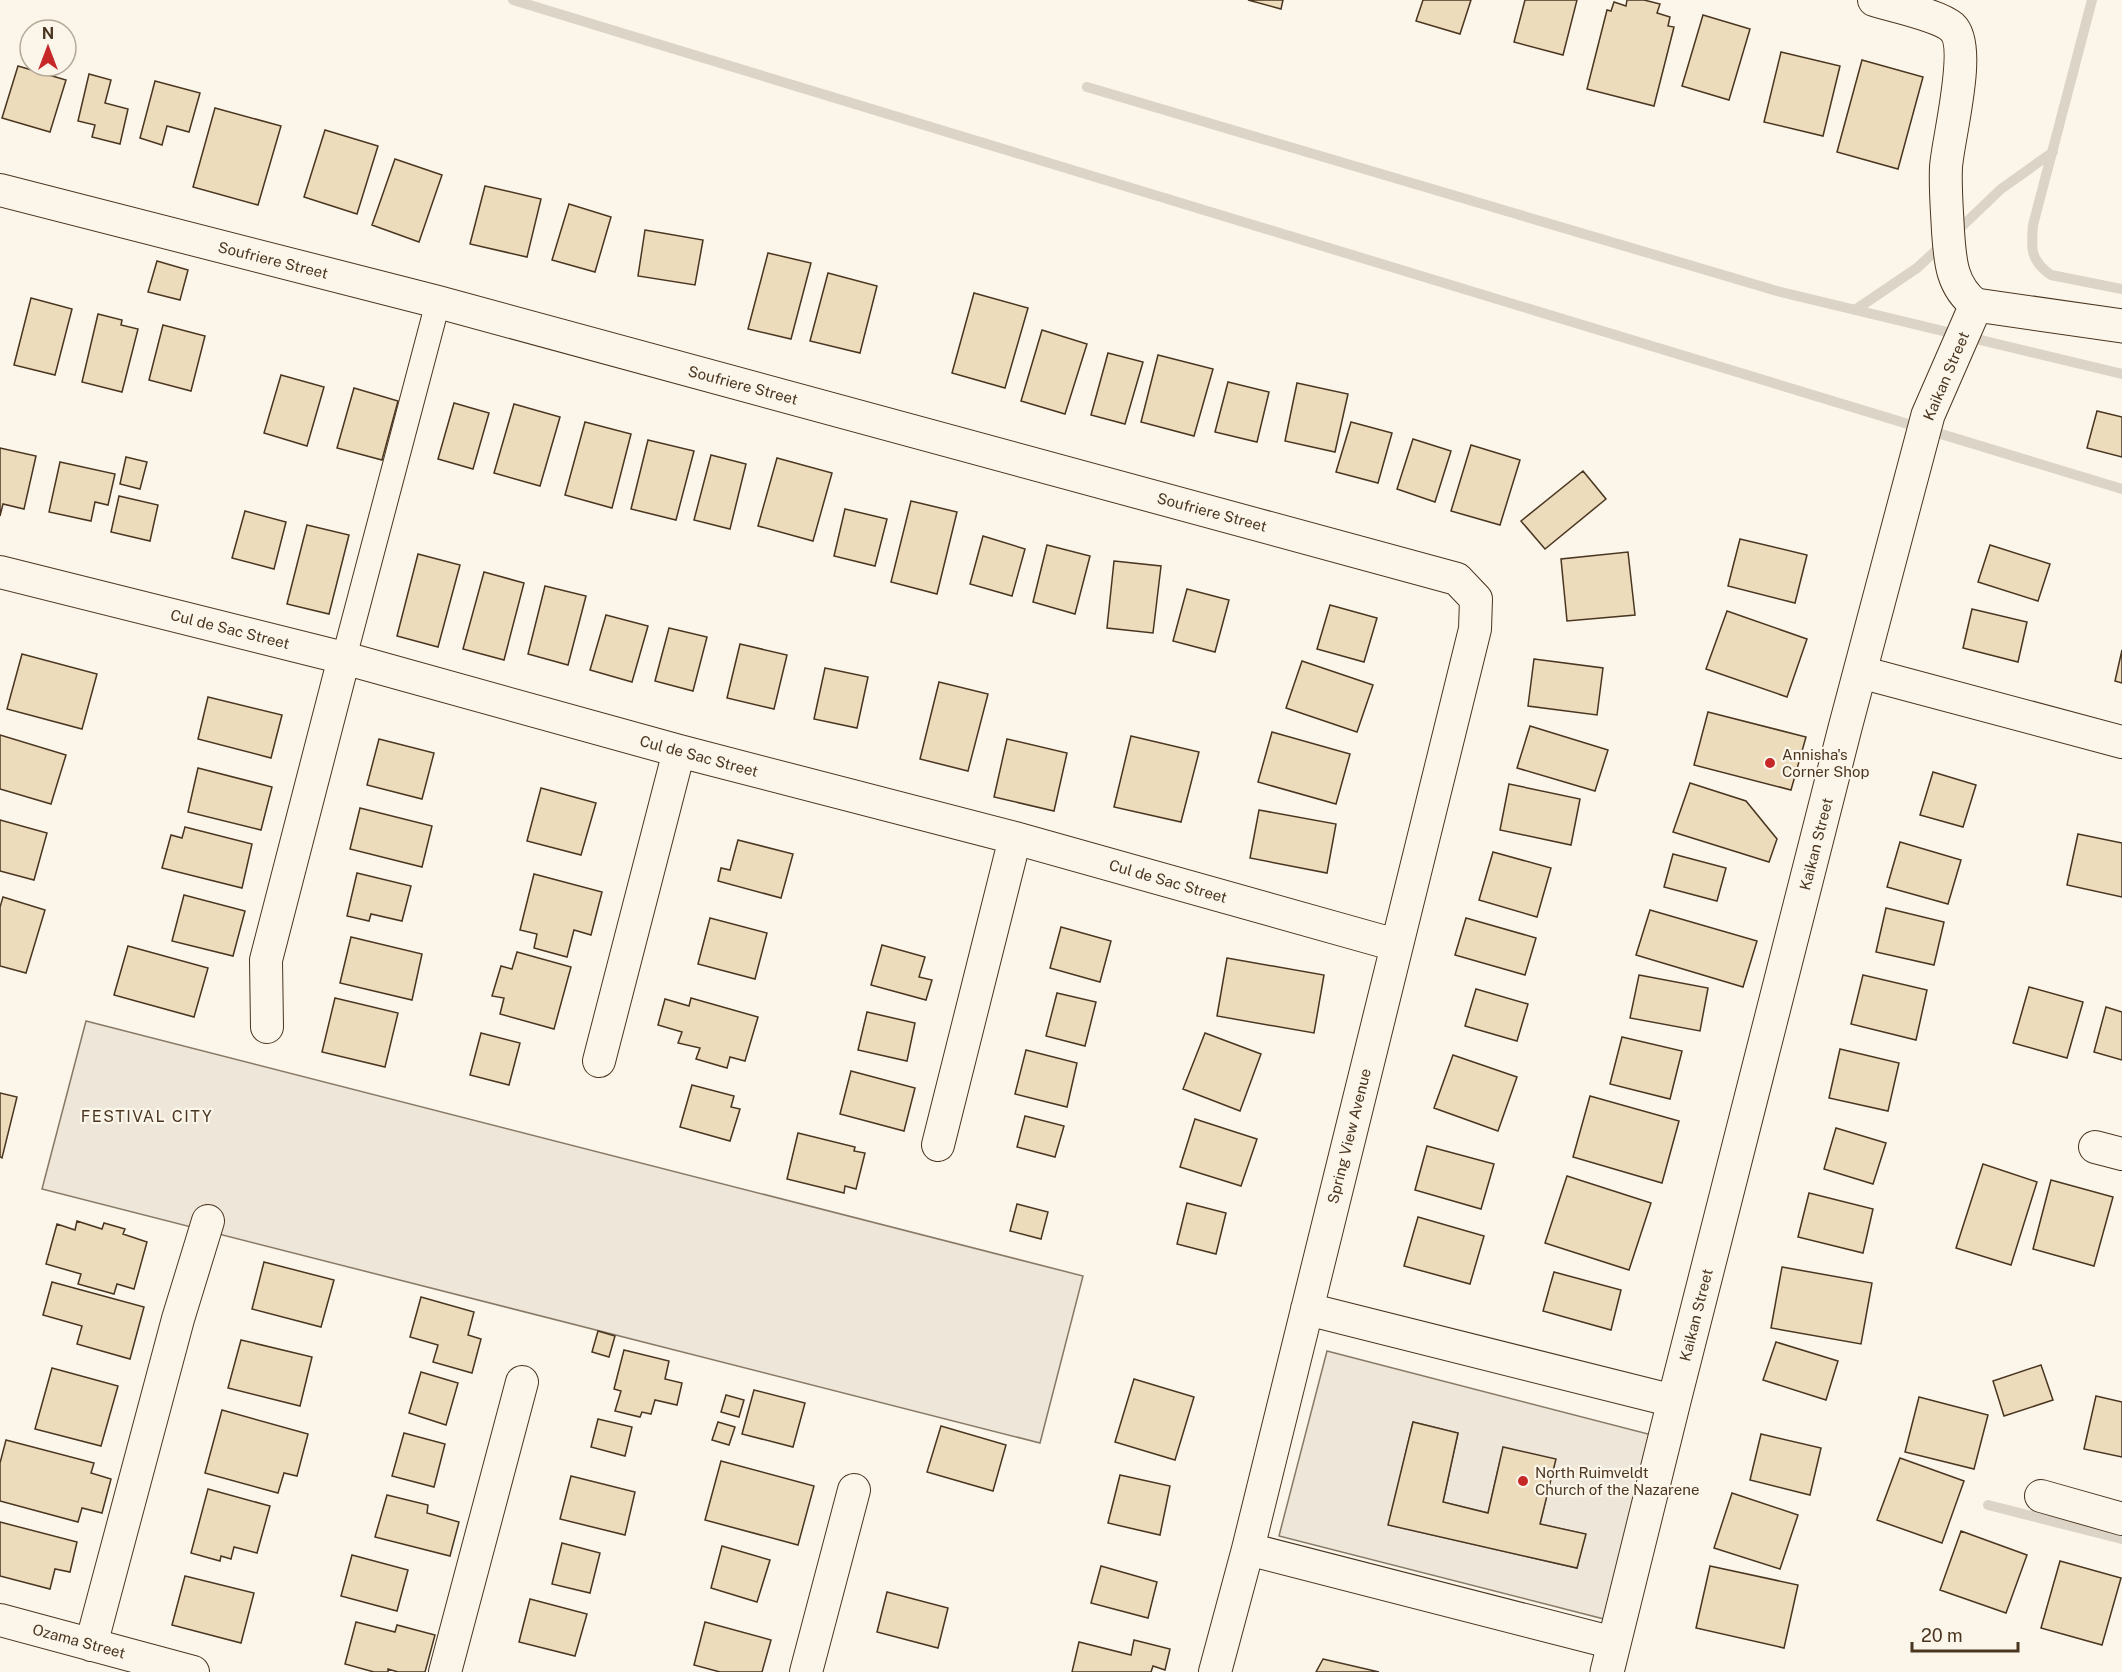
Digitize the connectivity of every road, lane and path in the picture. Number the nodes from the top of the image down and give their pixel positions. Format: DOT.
graph roads {
  1 [pos="1874,0"];
  2 [pos="0,190"];
  3 [pos="438,302"];
  4 [pos="1976,305"];
  5 [pos="2122,326"];
  6 [pos="0,572"];
  7 [pos="1476,599"];
  8 [pos="344,658"];
  9 [pos="1860,672"];
  10 [pos="2122,742"];
  11 [pos="679,751"];
  12 [pos="1016,838"];
  13 [pos="1396,945"];
  14 [pos="267,1027"];
  15 [pos="599,1061"];
  16 [pos="938,1145"];
  17 [pos="208,1221"];
  18 [pos="1307,1309"];
  19 [pos="522,1382"];
  20 [pos="1674,1401"];
  21 [pos="854,1490"];
  22 [pos="2041,1496"];
  23 [pos="2122,1519"];
  24 [pos="1248,1549"];
  25 [pos="0,1620"];
  26 [pos="91,1645"];
  27 [pos="1611,1657"];
  28 [pos="193,1672"];
  29 [pos="445,1672"];
  30 [pos="806,1672"];
  31 [pos="1215,1672"];
  1 -- 4 [label="street"];
  2 -- 3 [label="street, Soufriere Street"];
  3 -- 7 [label="street, Soufriere Street"];
  3 -- 8 [label="street"];
  4 -- 5 [label="street"];
  4 -- 9 [label="street, Kaikan Street"];
  6 -- 8 [label="street, Cul de Sac Street"];
  7 -- 13 [label="street, Spring View Avenue"];
  8 -- 11 [label="street, Cul de Sac Street"];
  8 -- 14 [label="street"];
  9 -- 10 [label="street"];
  9 -- 20 [label="street, Kaikan Street"];
  11 -- 12 [label="street, Cul de Sac Street"];
  11 -- 15 [label="street"];
  12 -- 13 [label="street, Cul de Sac Street"];
  12 -- 16 [label="street"];
  13 -- 18 [label="street, Spring View Avenue"];
  17 -- 26 [label="street"];
  18 -- 20 [label="street"];
  18 -- 24 [label="street, Spring View Avenue"];
  19 -- 29 [label="street"];
  20 -- 27 [label="street, Kaikan Street"];
  21 -- 30 [label="street"];
  22 -- 23 [label="street"];
  24 -- 27 [label="street"];
  24 -- 31 [label="street, Spring View Avenue"];
  25 -- 26 [label="street, Ozama Street"];
  26 -- 28 [label="street, Ozama Street"];
}
